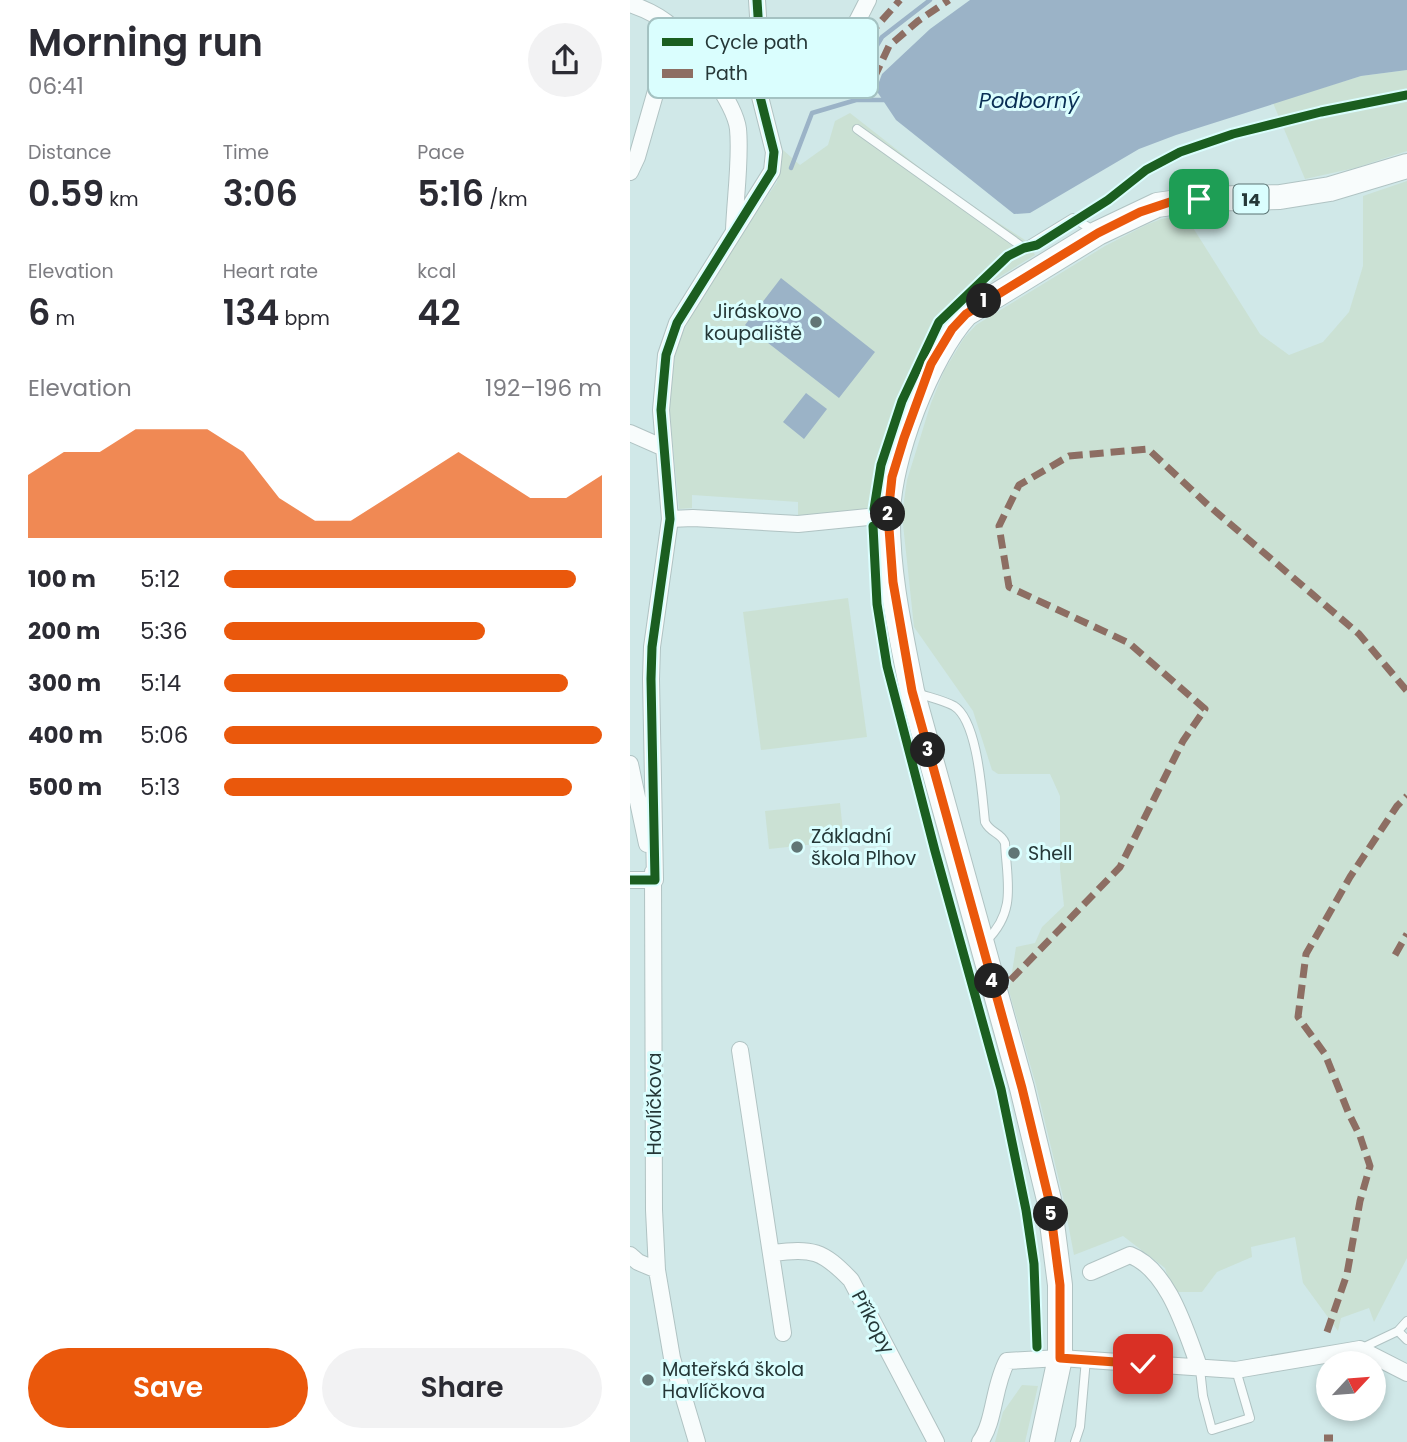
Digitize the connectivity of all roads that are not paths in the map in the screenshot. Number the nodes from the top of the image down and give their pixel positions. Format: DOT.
graph roads {
  1 [pos="757,0"];
  2 [pos="868,0"];
  3 [pos="630,4"];
  4 [pos="658,18"];
  5 [pos="759,18"];
  6 [pos="858,18"];
  7 [pos="654,98"];
  8 [pos="728,98"];
  9 [pos="760,98"];
  10 [pos="857,129"];
  11 [pos="1407,166"];
  12 [pos="630,172"];
  13 [pos="733,233"];
  14 [pos="1098,233"];
  15 [pos="630,433"];
  16 [pos="664,448"];
  17 [pos="888,515"];
  18 [pos="670,519"];
  19 [pos="912,691"];
  20 [pos="630,764"];
  21 [pos="630,880"];
  22 [pos="655,880"];
  23 [pos="981,945"];
  24 [pos="740,1050"];
  25 [pos="772,1253"];
  26 [pos="630,1255"];
  27 [pos="657,1269"];
  28 [pos="1091,1272"];
  29 [pos="1407,1321"];
  30 [pos="1398,1331"];
  31 [pos="783,1333"];
  32 [pos="1407,1340"];
  33 [pos="1360,1349"];
  34 [pos="1060,1358"];
  35 [pos="1086,1359"];
  36 [pos="1200,1368"];
  37 [pos="1236,1370"];
  38 [pos="1407,1373"];
  39 [pos="692,1440"];
  40 [pos="936,1442"];
  41 [pos="980,1442"];
  42 [pos="1042,1442"];
  43 [pos="1075,1442"];
  1 -- 5 [label="street"];
  2 -- 6 [label="street"];
  3 -- 4 [label="street"];
  7 -- 12 [label="street"];
  8 -- 13 [label="street"];
  9 -- 13 [label="street"];
  10 -- 14 [label="lane"];
  11 -- 14 [label="main road, 14"];
  13 -- 16 [label="street"];
  14 -- 17 [label="main road, 14"];
  15 -- 16 [label="street"];
  16 -- 18 [label="street"];
  17 -- 18 [label="street"];
  17 -- 19 [label="main road, 14"];
  18 -- 22 [label="street"];
  19 -- 23 [label="main road, 14"];
  19 -- 23 [label="lane"];
  20 -- 22 [label="street, Havlíčkova"];
  21 -- 22 [label="street"];
  22 -- 27 [label="street, Havlíčkova"];
  23 -- 34 [label="main road, 14"];
  24 -- 25 [label="street"];
  25 -- 31 [label="street"];
  25 -- 40 [label="street, Příkopy"];
  26 -- 27 [label="street"];
  27 -- 39 [label="street, Havlíčkova"];
  28 -- 36 [label="street"];
  29 -- 30 [label="lane"];
  30 -- 32 [label="lane"];
  30 -- 33 [label="lane"];
  33 -- 37 [label="street"];
  33 -- 38 [label="street"];
  34 -- 35 [label="street"];
  34 -- 41 [label="street"];
  34 -- 42 [label="main road, 14"];
  35 -- 36 [label="street"];
  35 -- 43 [label="lane"];
  36 -- 37 [label="street"];
  36 -- 37 [label="lane"];
}
